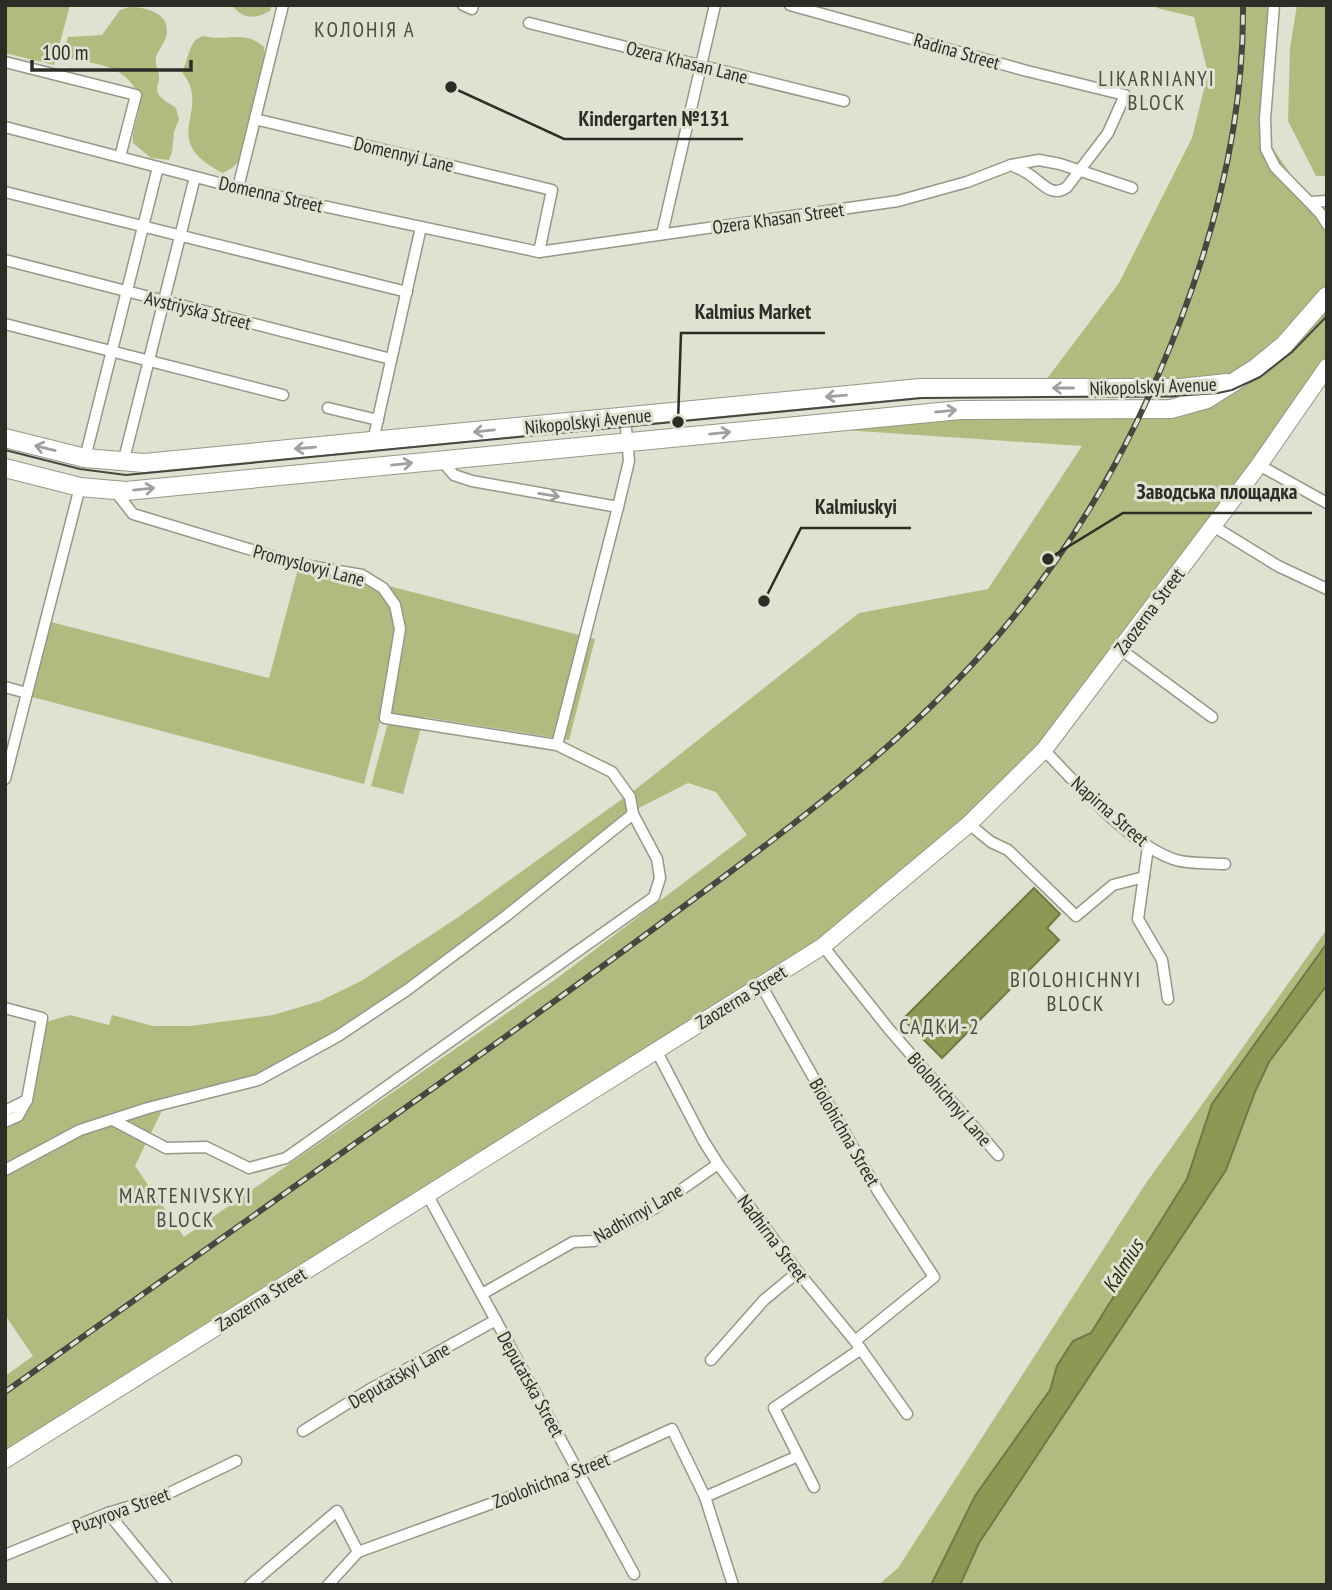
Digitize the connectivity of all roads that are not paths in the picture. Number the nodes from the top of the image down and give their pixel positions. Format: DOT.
graph roads {
  1 [pos="283,5"];
  2 [pos="715,5"];
  3 [pos="790,5"];
  4 [pos="1275,5"];
  5 [pos="529,23"];
  6 [pos="5,62"];
  7 [pos="701,66"];
  8 [pos="844,101"];
  9 [pos="255,119"];
  10 [pos="5,127"];
  11 [pos="120,157"];
  12 [pos="1011,165"];
  13 [pos="158,167"];
  14 [pos="1078,170"];
  15 [pos="195,177"];
  16 [pos="238,188"];
  17 [pos="1132,188"];
  18 [pos="5,192"];
  19 [pos="1327,201"];
  20 [pos="1310,202"];
  21 [pos="1327,224"];
  22 [pos="144,226"];
  23 [pos="421,227"];
  24 [pos="662,234"];
  25 [pos="180,236"];
  26 [pos="539,252"];
  27 [pos="5,260"];
  28 [pos="127,291"];
  29 [pos="407,292"];
  30 [pos="1327,296"];
  31 [pos="164,301"];
  32 [pos="5,324"];
  33 [pos="113,351"];
  34 [pos="391,359"];
  35 [pos="149,360"];
  36 [pos="1325,372"];
  37 [pos="1234,382"];
  38 [pos="283,395"];
  39 [pos="328,408"];
  40 [pos="625,417"];
  41 [pos="378,420"];
  42 [pos="5,438"];
  43 [pos="373,441"];
  44 [pos="628,442"];
  45 [pos="86,458"];
  46 [pos="441,460"];
  47 [pos="123,463"];
  48 [pos="1259,465"];
  49 [pos="5,468"];
  50 [pos="367,468"];
  51 [pos="80,487"];
  52 [pos="115,491"];
  53 [pos="1327,503"];
  54 [pos="618,507"];
  55 [pos="1213,526"];
  56 [pos="1327,589"];
  57 [pos="1120,649"];
  58 [pos="5,687"];
  59 [pos="27,693"];
  60 [pos="1212,718"];
  61 [pos="556,745"];
  62 [pos="1044,750"];
  63 [pos="5,779"];
  64 [pos="633,814"];
  65 [pos="969,824"];
  66 [pos="1148,847"];
  67 [pos="1224,863"];
  68 [pos="1144,877"];
  69 [pos="823,946"];
  70 [pos="761,985"];
  71 [pos="1168,999"];
  72 [pos="5,1008"];
  73 [pos="656,1050"];
  74 [pos="27,1100"];
  75 [pos="5,1111"];
  76 [pos="113,1120"];
  77 [pos="5,1122"];
  78 [pos="999,1154"];
  79 [pos="718,1164"];
  80 [pos="7,1168"];
  81 [pos="427,1194"];
  82 [pos="798,1272"];
  83 [pos="482,1294"];
  84 [pos="496,1320"];
  85 [pos="858,1345"];
  86 [pos="711,1360"];
  87 [pos="907,1414"];
  88 [pos="303,1431"];
  89 [pos="798,1456"];
  90 [pos="5,1460"];
  91 [pos="236,1461"];
  92 [pos="579,1472"];
  93 [pos="814,1488"];
  94 [pos="705,1497"];
  95 [pos="108,1513"];
  96 [pos="358,1552"];
  97 [pos="5,1555"];
  98 [pos="634,1574"];
  99 [pos="167,1585"];
  100 [pos="250,1585"];
  101 [pos="328,1585"];
  102 [pos="733,1585"];
  1 -- 9 [label="street"];
  2 -- 7 [label="street"];
  3 -- 14 [label="street, Radina Street"];
  4 -- 20 [label="street"];
  5 -- 7 [label="street, Ozera Khasan Lane"];
  6 -- 11 [label="street"];
  7 -- 8 [label="street, Ozera Khasan Lane"];
  7 -- 24 [label="street"];
  9 -- 16 [label="street"];
  9 -- 26 [label="street, Domennyi Lane"];
  10 -- 11 [label="street, Domenna Street"];
  11 -- 13 [label="street, Domenna Street"];
  12 -- 14 [label="street, Ozera Khasan Street"];
  12 -- 14 [label="street"];
  12 -- 24 [label="street, Ozera Khasan Street"];
  13 -- 15 [label="street, Domenna Street"];
  13 -- 22 [label="street"];
  14 -- 17 [label="street, Ozera Khasan Street"];
  15 -- 16 [label="street, Domenna Street"];
  15 -- 25 [label="street"];
  16 -- 23 [label="street, Domenna Street"];
  18 -- 22 [label="street"];
  19 -- 20 [label="street"];
  20 -- 21 [label="street"];
  22 -- 25 [label="street"];
  22 -- 28 [label="street"];
  23 -- 26 [label="street, Domenna Street"];
  23 -- 29 [label="street"];
  24 -- 26 [label="street, Ozera Khasan Street"];
  25 -- 29 [label="street"];
  25 -- 31 [label="street"];
  27 -- 28 [label="street, Avstriyska Street"];
  28 -- 31 [label="street, Avstriyska Street"];
  28 -- 33 [label="street"];
  29 -- 34 [label="street"];
  30 -- 37 [label="main road"];
  31 -- 34 [label="street, Avstriyska Street"];
  31 -- 35 [label="street"];
  32 -- 33 [label="street"];
  33 -- 35 [label="street"];
  33 -- 45 [label="street"];
  34 -- 41 [label="street"];
  35 -- 38 [label="street"];
  35 -- 47 [label="street"];
  36 -- 48 [label="street, Zaozerna Street"];
  37 -- 40 [label="main road, Nikopolskyi Avenue, one-way"];
  44 -- 37 [label="main road, Nikopolskyi Avenue, one-way"];
  39 -- 41 [label="street"];
  40 -- 43 [label="main road, Nikopolskyi Avenue, one-way"];
  40 -- 44 [label="street"];
  41 -- 43 [label="street"];
  45 -- 42 [label="main road, Nikopolskyi Avenue, one-way"];
  43 -- 47 [label="main road, Nikopolskyi Avenue, one-way"];
  43 -- 50 [label="main road"];
  44 -- 46 [label="main road, Nikopolskyi Avenue"];
  44 -- 54 [label="street"];
  45 -- 47 [label="main road, Nikopolskyi Avenue"];
  50 -- 46 [label="main road, Nikopolskyi Avenue, one-way"];
  46 -- 54 [label="street, one-way"];
  48 -- 53 [label="street"];
  48 -- 55 [label="street, Zaozerna Street"];
  49 -- 51 [label="main road, Nikopolskyi Avenue"];
  52 -- 50 [label="main road, Nikopolskyi Avenue, one-way"];
  51 -- 52 [label="main road, Nikopolskyi Avenue"];
  51 -- 59 [label="street"];
  52 -- 61 [label="street, Promyslovyi Lane"];
  54 -- 61 [label="street"];
  55 -- 56 [label="street"];
  55 -- 57 [label="street, Zaozerna Street"];
  57 -- 60 [label="street"];
  57 -- 62 [label="street, Zaozerna Street"];
  58 -- 59 [label="street"];
  59 -- 63 [label="street"];
  61 -- 64 [label="street"];
  62 -- 65 [label="street, Zaozerna Street"];
  62 -- 66 [label="street, Napirna Street"];
  64 -- 76 [label="street"];
  64 -- 76 [label="street"];
  65 -- 68 [label="street"];
  65 -- 69 [label="street, Zaozerna Street"];
  66 -- 67 [label="street, Napirna Street"];
  66 -- 68 [label="street"];
  68 -- 71 [label="street"];
  69 -- 70 [label="street, Zaozerna Street"];
  69 -- 78 [label="street, Biolohichnyi Lane"];
  70 -- 73 [label="street, Zaozerna Street"];
  70 -- 85 [label="street, Biolohichna Street"];
  72 -- 74 [label="street"];
  73 -- 79 [label="street, Nadhirna Street"];
  73 -- 81 [label="street, Zaozerna Street"];
  74 -- 75 [label="street"];
  74 -- 77 [label="street"];
  76 -- 80 [label="street"];
  79 -- 82 [label="street, Nadhirna Street"];
  79 -- 83 [label="street, Nadhirnyi Lane"];
  81 -- 83 [label="street, Deputatska Street"];
  81 -- 90 [label="street, Zaozerna Street"];
  82 -- 85 [label="street, Nadhirna Street"];
  82 -- 86 [label="street"];
  83 -- 84 [label="street, Deputatska Street"];
  84 -- 88 [label="street, Deputatskyi Lane"];
  84 -- 92 [label="street, Deputatska Street"];
  85 -- 87 [label="street, Nadhirna Street"];
  85 -- 89 [label="street"];
  89 -- 93 [label="street"];
  89 -- 94 [label="street"];
  91 -- 95 [label="street, Puzyrova Street"];
  92 -- 94 [label="street, Zoolohichna Street"];
  92 -- 96 [label="street, Zoolohichna Street"];
  92 -- 98 [label="street, Deputatska Street"];
  94 -- 102 [label="street, Zoolohichna Street"];
  95 -- 97 [label="street, Puzyrova Street"];
  95 -- 99 [label="street"];
  96 -- 100 [label="street"];
  96 -- 101 [label="street, Zoolohichna Street"];
}
